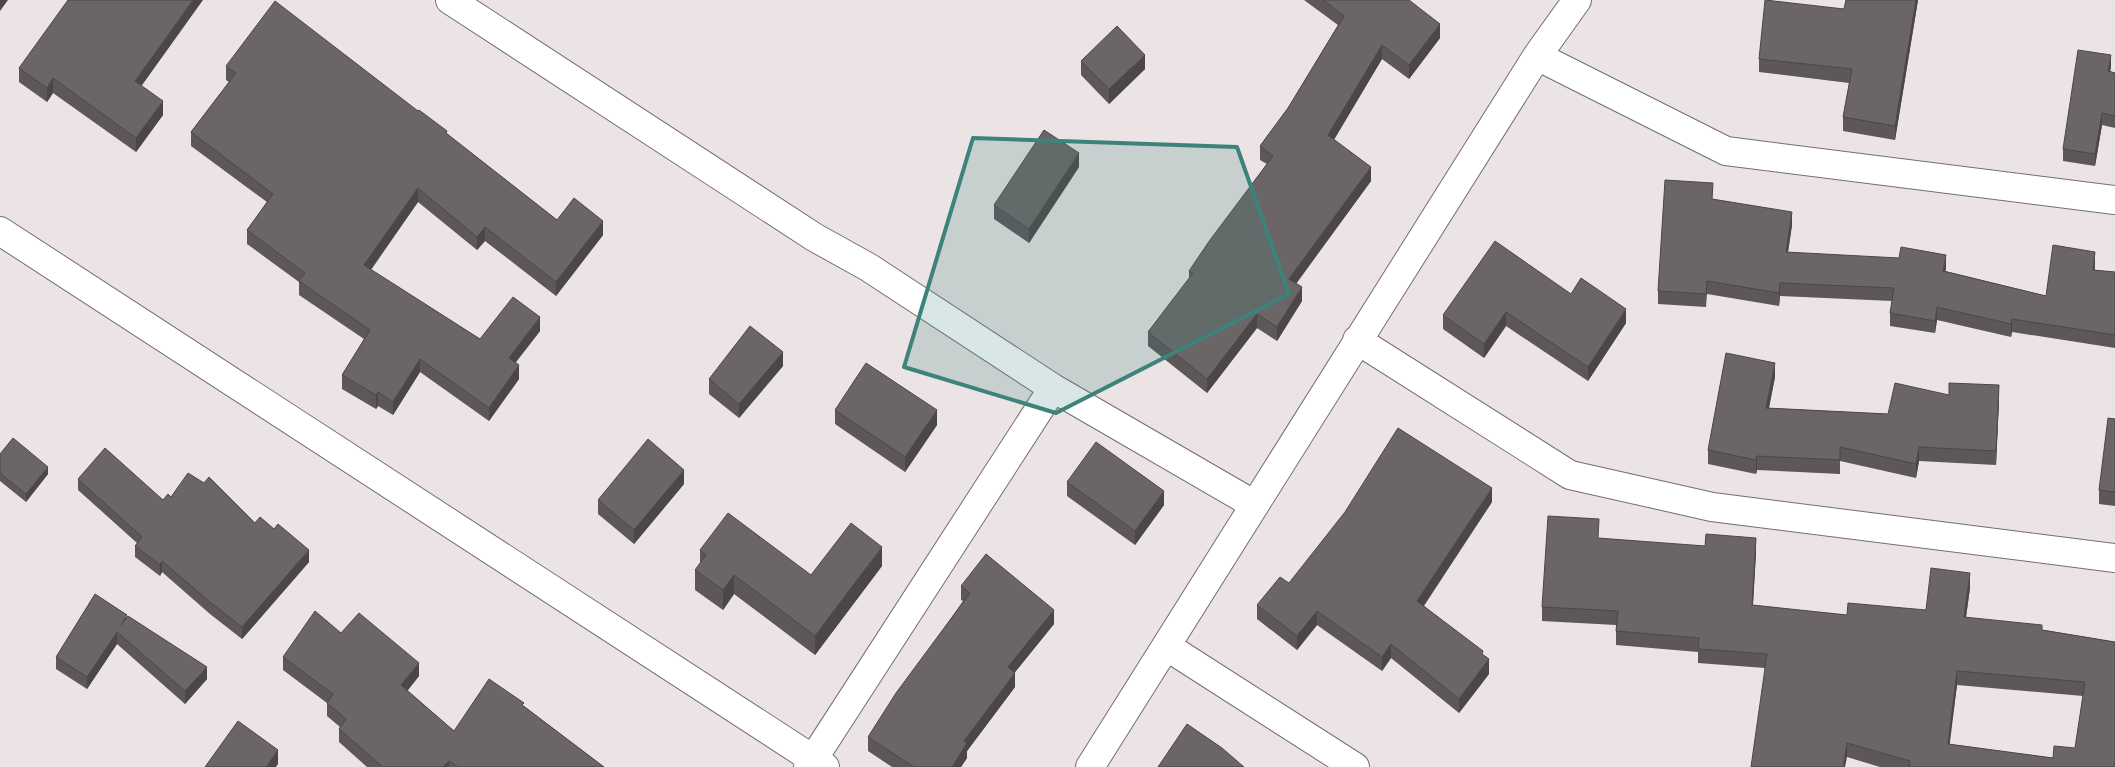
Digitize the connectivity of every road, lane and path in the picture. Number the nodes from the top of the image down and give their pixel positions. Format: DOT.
graph roads {
  1 [pos="450,0"];
  2 [pos="1577,0"];
  3 [pos="1537,56"];
  4 [pos="2115,200"];
  5 [pos="0,231"];
  6 [pos="1357,340"];
  7 [pos="1053,388"];
  8 [pos="1255,505"];
  9 [pos="2115,558"];
  10 [pos="1166,646"];
  11 [pos="815,764"];
  12 [pos="1090,767"];
  13 [pos="1356,767"];
  1 -- 7 [label="street"];
  2 -- 3 [label="street"];
  3 -- 4 [label="street"];
  3 -- 6 [label="street"];
  5 -- 11 [label="street"];
  6 -- 8 [label="street"];
  6 -- 9 [label="street"];
  7 -- 8 [label="street"];
  7 -- 11 [label="street"];
  8 -- 10 [label="street"];
  10 -- 12 [label="street"];
  10 -- 13 [label="street"];
}
